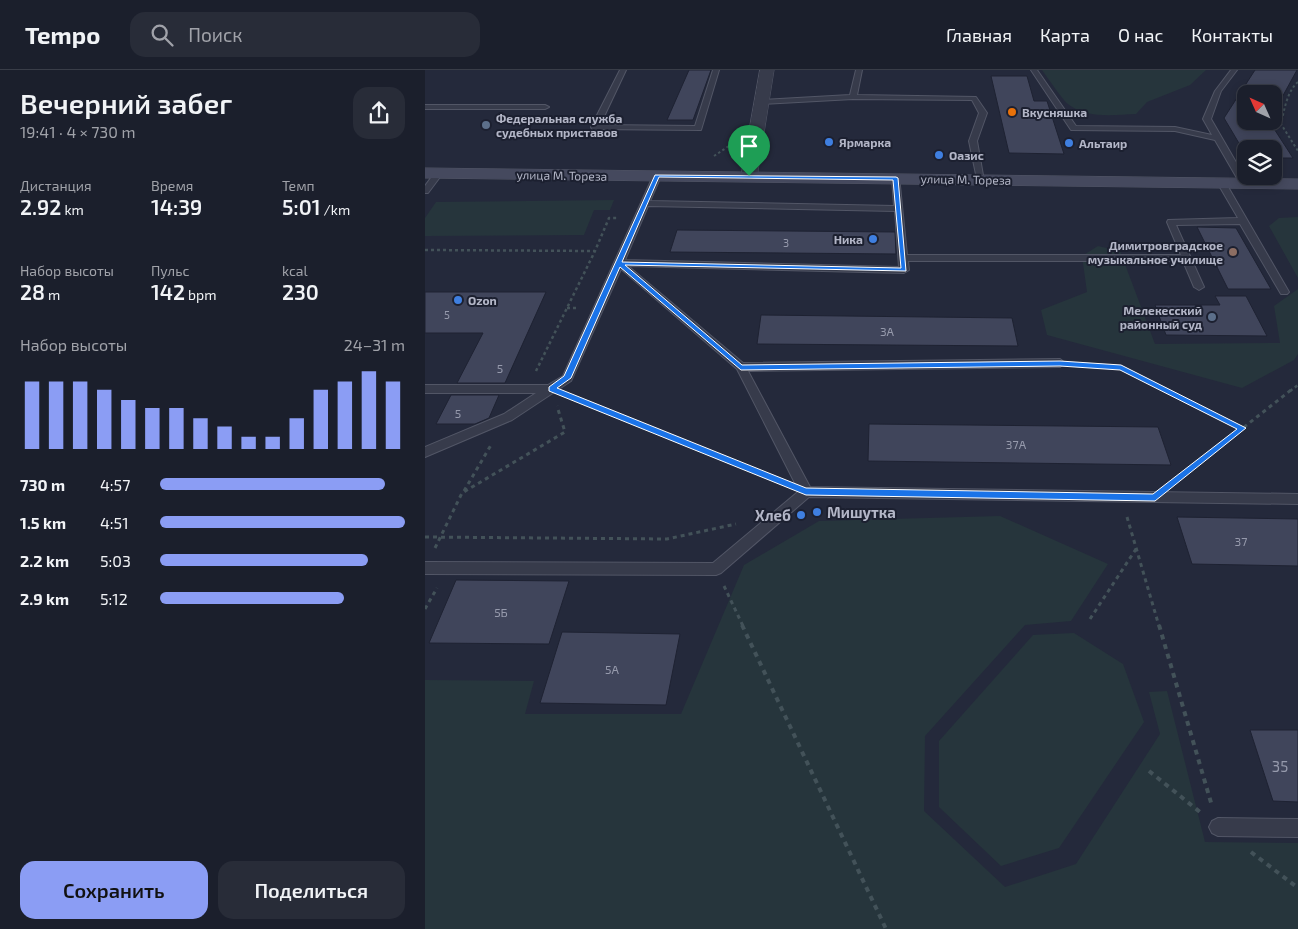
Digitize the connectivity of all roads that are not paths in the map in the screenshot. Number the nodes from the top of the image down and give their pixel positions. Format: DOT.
graph roads {
  1 [pos="623,70"];
  2 [pos="716,70"];
  3 [pos="767,70"];
  4 [pos="859,70"];
  5 [pos="1034,70"];
  6 [pos="1234,70"];
  7 [pos="853,96"];
  8 [pos="762,102"];
  9 [pos="425,107"];
  10 [pos="545,107"];
  11 [pos="1218,138"];
  12 [pos="1237,170"];
  13 [pos="432,173"];
  14 [pos="657,176"];
  15 [pos="749,176"];
  16 [pos="896,178"];
  17 [pos="981,179"];
  18 [pos="1221,182"];
  19 [pos="1237,182"];
  20 [pos="1282,183"];
  21 [pos="1298,184"];
  22 [pos="425,191"];
  23 [pos="645,203"];
  24 [pos="899,209"];
  25 [pos="1242,221"];
  26 [pos="903,258"];
  27 [pos="1186,258"];
  28 [pos="619,263"];
  29 [pos="1199,287"];
  30 [pos="1284,292"];
  31 [pos="1060,363"];
  32 [pos="741,367"];
  33 [pos="425,389"];
  34 [pos="551,389"];
  35 [pos="425,452"];
  36 [pos="806,492"];
  37 [pos="1298,499"];
  38 [pos="425,568"];
  39 [pos="1218,827"];
  40 [pos="1298,828"];
  1 -- 2 [label="lane"];
  3 -- 8 [label="street"];
  4 -- 7 [label="lane"];
  5 -- 11 [label="lane"];
  6 -- 11 [label="lane"];
  7 -- 8 [label="lane"];
  7 -- 17 [label="lane"];
  8 -- 15 [label="street"];
  9 -- 10 [label="lane"];
  11 -- 12 [label="lane"];
  13 -- 14 [label="street, улица М. Тореза"];
  13 -- 22 [label="lane"];
  14 -- 15 [label="street, улица М. Тореза"];
  14 -- 23 [label="lane"];
  15 -- 16 [label="street, улица М. Тореза"];
  16 -- 17 [label="street, улица М. Тореза"];
  16 -- 24 [label="lane"];
  17 -- 18 [label="street, улица М. Тореза"];
  18 -- 19 [label="street, улица М. Тореза"];
  18 -- 25 [label="lane"];
  20 -- 21 [label="street, улица М. Тореза"];
  23 -- 24 [label="lane"];
  23 -- 28 [label="lane"];
  24 -- 26 [label="lane"];
  25 -- 27 [label="lane"];
  25 -- 30 [label="lane"];
  26 -- 27 [label="lane"];
  26 -- 28 [label="lane"];
  27 -- 29 [label="lane"];
  28 -- 32 [label="lane"];
  28 -- 34 [label="lane"];
  31 -- 32 [label="lane"];
  32 -- 36 [label="lane"];
  33 -- 34 [label="lane"];
  34 -- 35 [label="lane"];
  36 -- 37 [label="lane"];
  36 -- 38 [label="lane"];
  39 -- 40 [label="lane"];
}
